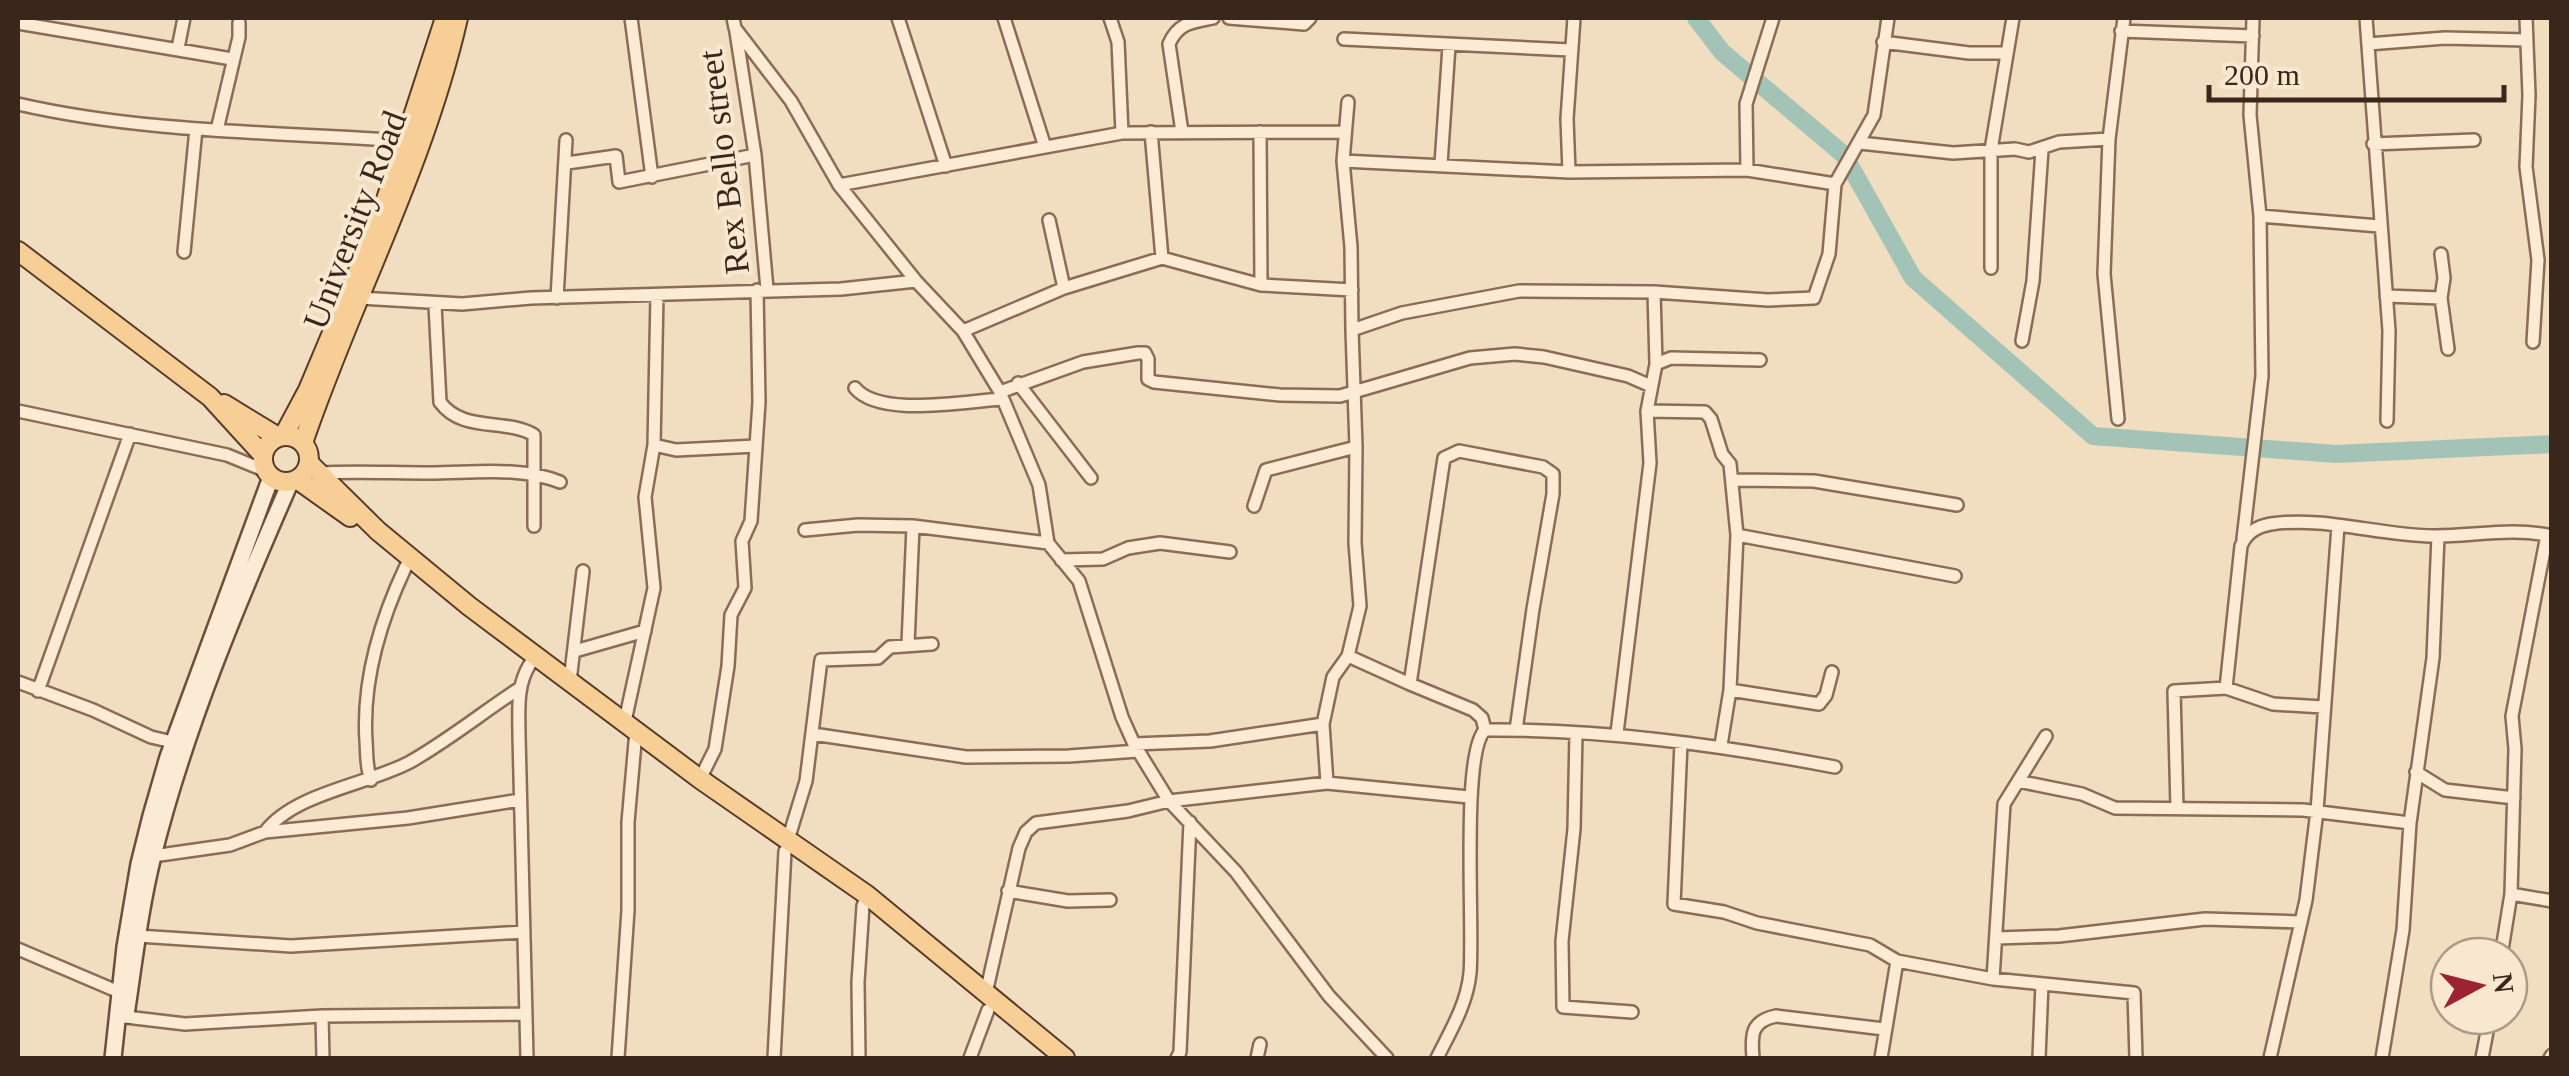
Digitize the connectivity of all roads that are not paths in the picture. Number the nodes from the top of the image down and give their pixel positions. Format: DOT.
graph roads {
  1 [pos="184,18"];
  2 [pos="445,18"];
  3 [pos="458,18"];
  4 [pos="631,18"];
  5 [pos="898,18"];
  6 [pos="1004,18"];
  7 [pos="1110,18"];
  8 [pos="1213,18"];
  9 [pos="1229,18"];
  10 [pos="1310,18"];
  11 [pos="1574,18"];
  12 [pos="1773,18"];
  13 [pos="1888,18"];
  14 [pos="2012,18"];
  15 [pos="2124,18"];
  16 [pos="2253,18"];
  17 [pos="2366,18"];
  18 [pos="2526,18"];
  19 [pos="18,23"];
  20 [pos="239,23"];
  21 [pos="734,23"];
  22 [pos="2121,32"];
  23 [pos="2253,36"];
  24 [pos="1344,39"];
  25 [pos="2526,40"];
  26 [pos="1884,42"];
  27 [pos="2368,44"];
  28 [pos="1449,46"];
  29 [pos="178,48"];
  30 [pos="1570,50"];
  31 [pos="2006,53"];
  32 [pos="232,59"];
  33 [pos="1348,102"];
  34 [pos="18,104"];
  35 [pos="196,129"];
  36 [pos="217,130"];
  37 [pos="1151,132"];
  38 [pos="1182,132"];
  39 [pos="1260,132"];
  40 [pos="1344,132"];
  41 [pos="1122,133"];
  42 [pos="406,140"];
  43 [pos="566,140"];
  44 [pos="2109,140"];
  45 [pos="2474,140"];
  46 [pos="1860,142"];
  47 [pos="2373,144"];
  48 [pos="1045,147"];
  49 [pos="1991,150"];
  50 [pos="2042,150"];
  51 [pos="755,156"];
  52 [pos="1343,160"];
  53 [pos="566,163"];
  54 [pos="1441,164"];
  55 [pos="946,166"];
  56 [pos="1747,170"];
  57 [pos="1568,172"];
  58 [pos="652,177"];
  59 [pos="1836,184"];
  60 [pos="839,185"];
  61 [pos="2260,216"];
  62 [pos="1050,220"];
  63 [pos="2379,226"];
  64 [pos="18,250"];
  65 [pos="184,252"];
  66 [pos="2441,254"];
  67 [pos="1162,258"];
  68 [pos="1991,268"];
  69 [pos="916,281"];
  70 [pos="1262,285"];
  71 [pos="1064,288"];
  72 [pos="762,290"];
  73 [pos="1352,290"];
  74 [pos="1654,292"];
  75 [pos="657,296"];
  76 [pos="2386,296"];
  77 [pos="360,298"];
  78 [pos="557,298"];
  79 [pos="2441,298"];
  80 [pos="435,304"];
  81 [pos="962,330"];
  82 [pos="1352,330"];
  83 [pos="2022,341"];
  84 [pos="2533,342"];
  85 [pos="2448,349"];
  86 [pos="1760,360"];
  87 [pos="1656,364"];
  88 [pos="1018,383"];
  89 [pos="1651,386"];
  90 [pos="855,388"];
  91 [pos="1354,394"];
  92 [pos="1001,395"];
  93 [pos="210,397"];
  94 [pos="1647,411"];
  95 [pos="18,412"];
  96 [pos="2118,418"];
  97 [pos="2387,421"];
  98 [pos="130,434"];
  99 [pos="281,436"];
  100 [pos="303,443"];
  101 [pos="654,445"];
  102 [pos="756,446"];
  103 [pos="1356,447"];
  104 [pos="314,468"];
  105 [pos="534,472"];
  106 [pos="277,473"];
  107 [pos="1091,478"];
  108 [pos="1732,480"];
  109 [pos="560,482"];
  110 [pos="1957,505"];
  111 [pos="1254,506"];
  112 [pos="534,526"];
  113 [pos="913,526"];
  114 [pos="2338,526"];
  115 [pos="805,530"];
  116 [pos="1737,535"];
  117 [pos="2438,536"];
  118 [pos="2549,536"];
  119 [pos="2243,539"];
  120 [pos="1048,543"];
  121 [pos="1230,552"];
  122 [pos="1062,560"];
  123 [pos="406,566"];
  124 [pos="584,571"];
  125 [pos="1955,576"];
  126 [pos="645,630"];
  127 [pos="908,644"];
  128 [pos="932,644"];
  129 [pos="575,651"];
  130 [pos="1348,656"];
  131 [pos="530,664"];
  132 [pos="1832,672"];
  133 [pos="570,681"];
  134 [pos="18,682"];
  135 [pos="1410,684"];
  136 [pos="520,688"];
  137 [pos="2226,688"];
  138 [pos="1730,690"];
  139 [pos="38,691"];
  140 [pos="2322,708"];
  141 [pos="1323,724"];
  142 [pos="1484,730"];
  143 [pos="1516,730"];
  144 [pos="632,732"];
  145 [pos="1617,733"];
  146 [pos="813,734"];
  147 [pos="1576,734"];
  148 [pos="2046,736"];
  149 [pos="1681,743"];
  150 [pos="180,744"];
  151 [pos="1721,745"];
  152 [pos="1136,748"];
  153 [pos="1835,766"];
  154 [pos="2416,772"];
  155 [pos="700,779"];
  156 [pos="372,780"];
  157 [pos="2018,781"];
  158 [pos="1327,783"];
  159 [pos="2445,790"];
  160 [pos="1470,797"];
  161 [pos="2514,798"];
  162 [pos="520,800"];
  163 [pos="2415,800"];
  164 [pos="1169,801"];
  165 [pos="2176,808"];
  166 [pos="2317,811"];
  167 [pos="1190,822"];
  168 [pos="2410,822"];
  169 [pos="265,832"];
  170 [pos="786,846"];
  171 [pos="153,856"];
  172 [pos="1008,892"];
  173 [pos="2511,894"];
  174 [pos="865,900"];
  175 [pos="1110,900"];
  176 [pos="2552,901"];
  177 [pos="2300,922"];
  178 [pos="524,932"];
  179 [pos="138,936"];
  180 [pos="2504,936"];
  181 [pos="1997,938"];
  182 [pos="18,949"];
  183 [pos="1897,961"];
  184 [pos="1992,980"];
  185 [pos="2042,984"];
  186 [pos="119,992"];
  187 [pos="987,1001"];
  188 [pos="1632,1012"];
  189 [pos="526,1014"];
  190 [pos="322,1016"];
  191 [pos="126,1018"];
  192 [pos="1884,1029"];
  193 [pos="1260,1044"];
  194 [pos="113,1058"];
  195 [pos="123,1058"];
  196 [pos="323,1058"];
  197 [pos="528,1058"];
  198 [pos="618,1058"];
  199 [pos="774,1058"];
  200 [pos="859,1058"];
  201 [pos="970,1058"];
  202 [pos="1047,1058"];
  203 [pos="1064,1058"];
  204 [pos="1177,1058"];
  205 [pos="1257,1058"];
  206 [pos="1386,1058"];
  207 [pos="1437,1058"];
  208 [pos="1754,1058"];
  209 [pos="1881,1058"];
  210 [pos="2039,1058"];
  211 [pos="2136,1058"];
  212 [pos="2270,1058"];
  213 [pos="2382,1058"];
  1 -- 29 [label="street"];
  2 -- 42 [label="main road, University Road"];
  3 -- 77 [label="main road, University Road"];
  4 -- 58 [label="street"];
  5 -- 55 [label="street"];
  6 -- 48 [label="street"];
  7 -- 41 [label="street"];
  8 -- 38 [label="street"];
  9 -- 10 [label="street"];
  11 -- 30 [label="street"];
  12 -- 56 [label="street"];
  13 -- 26 [label="street"];
  14 -- 31 [label="street"];
  15 -- 22 [label="street"];
  16 -- 23 [label="street"];
  17 -- 27 [label="street"];
  18 -- 25 [label="street"];
  19 -- 29 [label="street"];
  20 -- 32 [label="street"];
  21 -- 51 [label="street, Rex Bello street"];
  21 -- 60 [label="street"];
  22 -- 23 [label="street"];
  22 -- 44 [label="street"];
  23 -- 61 [label="street"];
  24 -- 28 [label="street"];
  25 -- 27 [label="street"];
  25 -- 84 [label="street"];
  26 -- 31 [label="street"];
  26 -- 46 [label="street"];
  27 -- 47 [label="street"];
  28 -- 30 [label="street"];
  28 -- 54 [label="street"];
  29 -- 32 [label="street"];
  30 -- 57 [label="street"];
  31 -- 49 [label="street"];
  32 -- 36 [label="street"];
  33 -- 40 [label="street"];
  34 -- 35 [label="street"];
  35 -- 36 [label="street"];
  35 -- 65 [label="street"];
  36 -- 42 [label="street"];
  37 -- 38 [label="street"];
  37 -- 41 [label="street"];
  37 -- 67 [label="street"];
  38 -- 39 [label="street"];
  39 -- 40 [label="street"];
  39 -- 70 [label="street"];
  40 -- 52 [label="street"];
  41 -- 48 [label="street"];
  42 -- 99 [label="main road, University Road"];
  43 -- 53 [label="street"];
  44 -- 50 [label="street"];
  44 -- 96 [label="street"];
  45 -- 47 [label="street"];
  46 -- 49 [label="street"];
  46 -- 59 [label="street"];
  47 -- 63 [label="street"];
  48 -- 55 [label="street"];
  49 -- 50 [label="street"];
  49 -- 68 [label="street"];
  50 -- 83 [label="street"];
  51 -- 58 [label="street"];
  51 -- 72 [label="street, Rex Bello street"];
  52 -- 54 [label="street"];
  52 -- 73 [label="street"];
  53 -- 58 [label="street"];
  53 -- 78 [label="street"];
  54 -- 57 [label="street"];
  55 -- 60 [label="street"];
  56 -- 57 [label="street"];
  56 -- 59 [label="street"];
  59 -- 74 [label="street"];
  60 -- 69 [label="street"];
  61 -- 63 [label="street"];
  61 -- 119 [label="street"];
  62 -- 71 [label="street"];
  63 -- 76 [label="street"];
  64 -- 93 [label="main road"];
  66 -- 79 [label="street"];
  67 -- 70 [label="street"];
  67 -- 71 [label="street"];
  69 -- 72 [label="street"];
  69 -- 81 [label="street"];
  70 -- 73 [label="street"];
  71 -- 81 [label="street"];
  72 -- 75 [label="street"];
  72 -- 102 [label="street, Rex Bello street"];
  73 -- 82 [label="street"];
  74 -- 82 [label="street"];
  74 -- 87 [label="street"];
  75 -- 78 [label="street"];
  75 -- 101 [label="street"];
  76 -- 79 [label="street"];
  76 -- 97 [label="street"];
  77 -- 80 [label="street"];
  77 -- 100 [label="main road, University Road"];
  78 -- 80 [label="street"];
  79 -- 85 [label="street"];
  80 -- 105 [label="street"];
  81 -- 92 [label="street"];
  82 -- 91 [label="street"];
  86 -- 87 [label="street"];
  87 -- 89 [label="street"];
  88 -- 91 [label="street"];
  88 -- 92 [label="street"];
  88 -- 107 [label="street"];
  89 -- 91 [label="street"];
  89 -- 94 [label="street"];
  90 -- 92 [label="street"];
  91 -- 103 [label="street"];
  92 -- 120 [label="street"];
  93 -- 99 [label="main road"];
  93 -- 106 [label="main road"];
  94 -- 108 [label="street"];
  94 -- 145 [label="street"];
  95 -- 98 [label="street"];
  98 -- 106 [label="street"];
  98 -- 139 [label="street"];
  99 -- 100 [label="main road"];
  99 -- 106 [label="main road, University Road"];
  100 -- 104 [label="main road"];
  101 -- 102 [label="street"];
  101 -- 126 [label="street"];
  102 -- 155 [label="street, Rex Bello street"];
  103 -- 111 [label="street"];
  103 -- 130 [label="street"];
  104 -- 105 [label="street"];
  104 -- 106 [label="main road"];
  104 -- 133 [label="main road"];
  105 -- 109 [label="street"];
  105 -- 112 [label="street"];
  106 -- 123 [label="main road"];
  106 -- 150 [label="street"];
  108 -- 110 [label="street"];
  108 -- 116 [label="street"];
  113 -- 115 [label="street"];
  113 -- 120 [label="street"];
  113 -- 127 [label="street"];
  114 -- 117 [label="street"];
  114 -- 119 [label="street"];
  114 -- 140 [label="street"];
  116 -- 125 [label="street"];
  116 -- 138 [label="street"];
  117 -- 118 [label="street"];
  117 -- 154 [label="street"];
  118 -- 161 [label="street"];
  119 -- 137 [label="street"];
  120 -- 122 [label="street"];
  121 -- 122 [label="street"];
  122 -- 152 [label="street"];
  123 -- 131 [label="main road"];
  123 -- 156 [label="street"];
  124 -- 129 [label="street"];
  126 -- 129 [label="street"];
  126 -- 144 [label="street"];
  127 -- 128 [label="street"];
  127 -- 146 [label="street"];
  129 -- 133 [label="street"];
  130 -- 135 [label="street"];
  130 -- 141 [label="street"];
  131 -- 136 [label="street"];
  131 -- 144 [label="main road"];
  132 -- 138 [label="street"];
  133 -- 144 [label="main road"];
  134 -- 139 [label="street"];
  135 -- 142 [label="street"];
  135 -- 143 [label="street"];
  136 -- 156 [label="street"];
  136 -- 162 [label="street"];
  137 -- 140 [label="street"];
  137 -- 165 [label="street"];
  138 -- 151 [label="street"];
  139 -- 150 [label="street"];
  140 -- 166 [label="street"];
  141 -- 152 [label="street"];
  141 -- 158 [label="street"];
  142 -- 143 [label="street"];
  142 -- 160 [label="street"];
  143 -- 147 [label="street"];
  144 -- 155 [label="main road"];
  144 -- 170 [label="main road"];
  144 -- 198 [label="street"];
  145 -- 147 [label="street"];
  145 -- 149 [label="street"];
  146 -- 152 [label="street"];
  146 -- 170 [label="street"];
  147 -- 188 [label="street"];
  148 -- 157 [label="street"];
  149 -- 151 [label="street"];
  149 -- 183 [label="street"];
  150 -- 171 [label="street"];
  150 -- 186 [label="street"];
  151 -- 153 [label="street"];
  152 -- 164 [label="street"];
  154 -- 159 [label="street"];
  154 -- 163 [label="street"];
  155 -- 170 [label="main road"];
  156 -- 169 [label="street"];
  157 -- 165 [label="street"];
  157 -- 181 [label="street"];
  158 -- 160 [label="street"];
  158 -- 164 [label="street"];
  159 -- 161 [label="street"];
  159 -- 163 [label="street"];
  160 -- 207 [label="street"];
  161 -- 173 [label="street"];
  162 -- 169 [label="street"];
  162 -- 178 [label="street"];
  163 -- 168 [label="street"];
  164 -- 167 [label="street"];
  164 -- 172 [label="street"];
  165 -- 166 [label="street"];
  166 -- 168 [label="street"];
  166 -- 177 [label="street"];
  167 -- 204 [label="street"];
  167 -- 206 [label="street"];
  168 -- 213 [label="street"];
  169 -- 171 [label="street"];
  170 -- 174 [label="main road"];
  170 -- 199 [label="street"];
  171 -- 179 [label="street"];
  172 -- 175 [label="street"];
  172 -- 187 [label="street"];
  173 -- 176 [label="street"];
  173 -- 180 [label="street"];
  174 -- 187 [label="main road"];
  174 -- 200 [label="street"];
  177 -- 181 [label="street"];
  177 -- 212 [label="street"];
  178 -- 179 [label="street"];
  178 -- 189 [label="street"];
  179 -- 191 [label="street"];
  181 -- 184 [label="street"];
  182 -- 186 [label="street"];
  183 -- 184 [label="street"];
  183 -- 192 [label="street"];
  184 -- 185 [label="street"];
  185 -- 210 [label="street"];
  185 -- 211 [label="street"];
  186 -- 194 [label="street"];
  187 -- 201 [label="street"];
  187 -- 202 [label="main road"];
  187 -- 203 [label="main road"];
  189 -- 190 [label="street"];
  189 -- 197 [label="street"];
  190 -- 191 [label="street"];
  190 -- 196 [label="street"];
  191 -- 195 [label="street"];
  192 -- 208 [label="street"];
  192 -- 209 [label="street"];
  193 -- 205 [label="street"];
}
